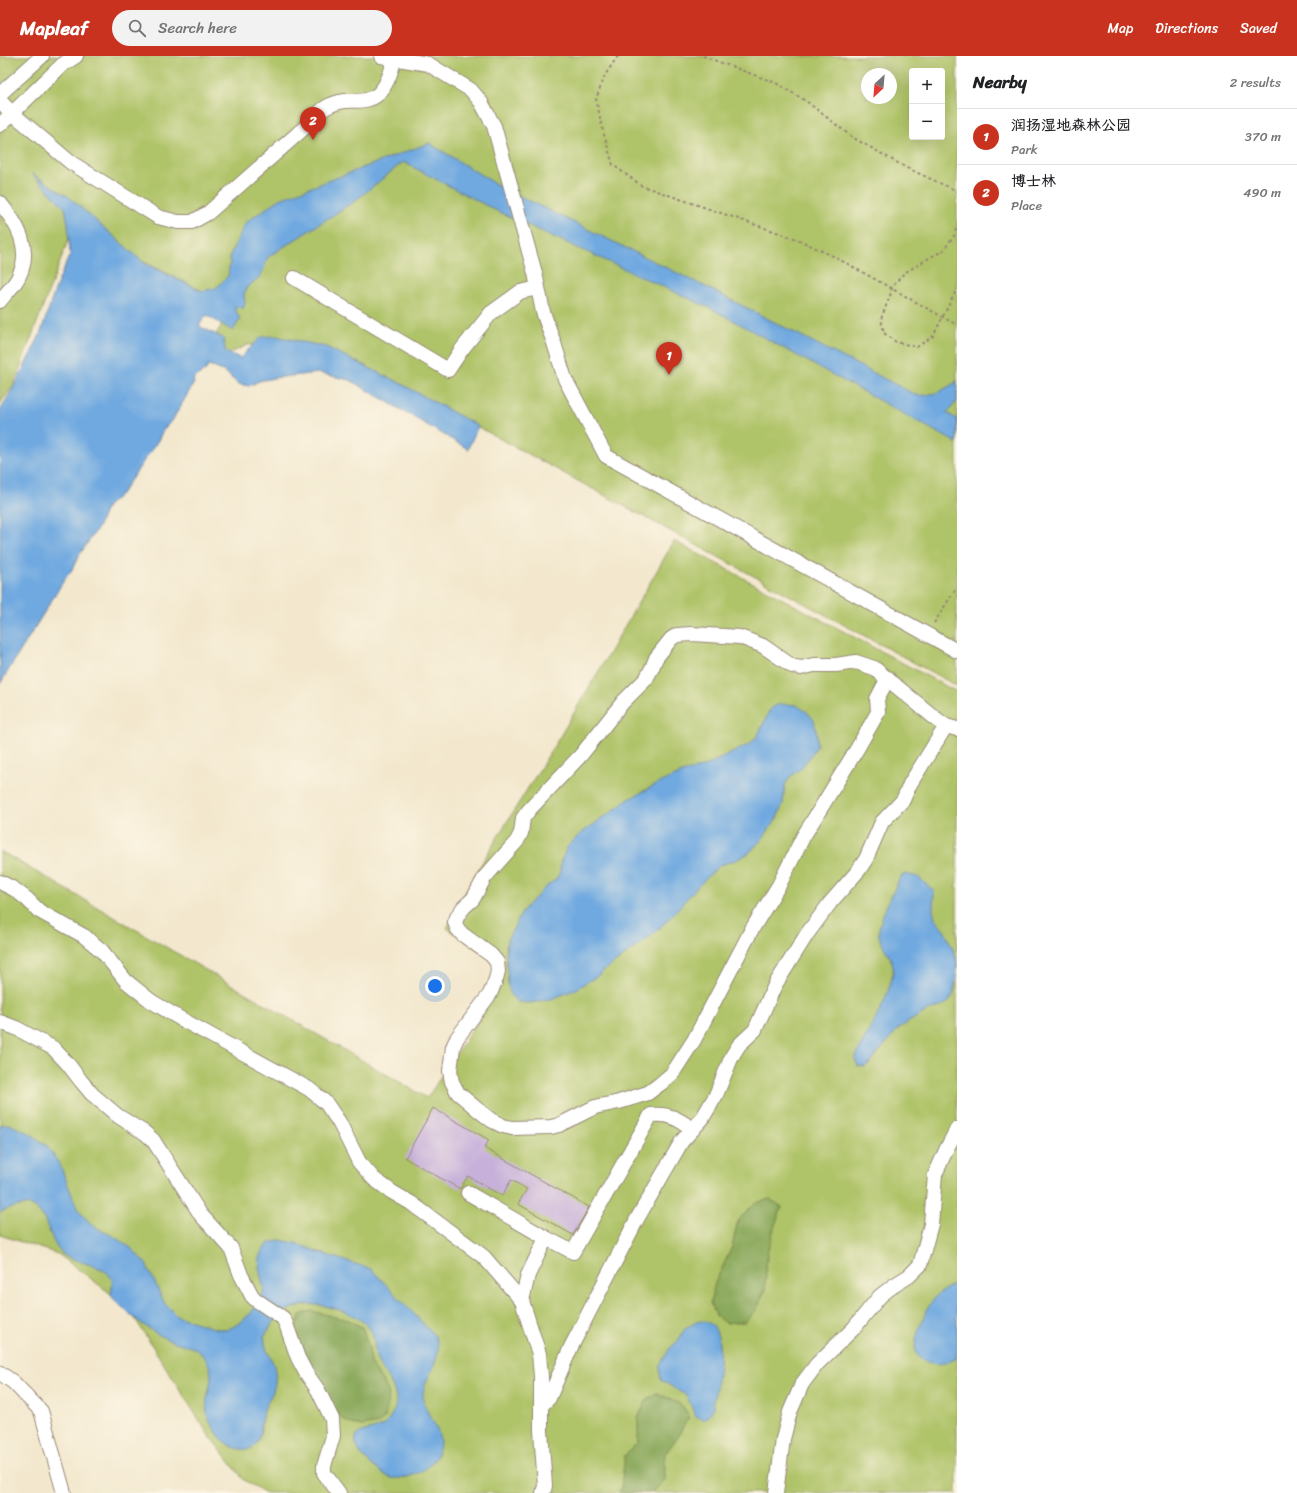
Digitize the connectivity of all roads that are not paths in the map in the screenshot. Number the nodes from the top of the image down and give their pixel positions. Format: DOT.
graph roads {
  1 [pos="42,56"];
  2 [pos="76,56"];
  3 [pos="390,56"];
  4 [pos="428,60"];
  5 [pos="0,94"];
  6 [pos="0,101"];
  7 [pos="12,113"];
  8 [pos="0,125"];
  9 [pos="0,203"];
  10 [pos="294,278"];
  11 [pos="538,288"];
  12 [pos="0,301"];
  13 [pos="957,651"];
  14 [pos="888,678"];
  15 [pos="951,727"];
  16 [pos="0,882"];
  17 [pos="0,1022"];
  18 [pos="641,1096"];
  19 [pos="651,1115"];
  20 [pos="693,1129"];
  21 [pos="957,1129"];
  22 [pos="468,1193"];
  23 [pos="546,1238"];
  24 [pos="522,1300"];
  25 [pos="0,1373"];
  26 [pos="541,1406"];
  27 [pos="64,1493"];
  28 [pos="339,1493"];
  29 [pos="543,1493"];
  30 [pos="776,1493"];
  1 -- 5 [label="street"];
  2 -- 7 [label="street"];
  3 -- 4 [label="street"];
  3 -- 7 [label="street"];
  4 -- 11 [label="street"];
  6 -- 7 [label="street"];
  7 -- 8 [label="street"];
  9 -- 12 [label="street"];
  10 -- 11 [label="street"];
  11 -- 13 [label="street"];
  14 -- 15 [label="street"];
  14 -- 18 [label="street"];
  14 -- 18 [label="street"];
  15 -- 20 [label="street"];
  16 -- 24 [label="street"];
  17 -- 28 [label="street"];
  18 -- 19 [label="street"];
  19 -- 20 [label="street"];
  19 -- 23 [label="street"];
  20 -- 26 [label="street"];
  21 -- 30 [label="street"];
  22 -- 23 [label="street"];
  23 -- 24 [label="street"];
  24 -- 26 [label="street"];
  25 -- 27 [label="street"];
  26 -- 29 [label="street"];
}
